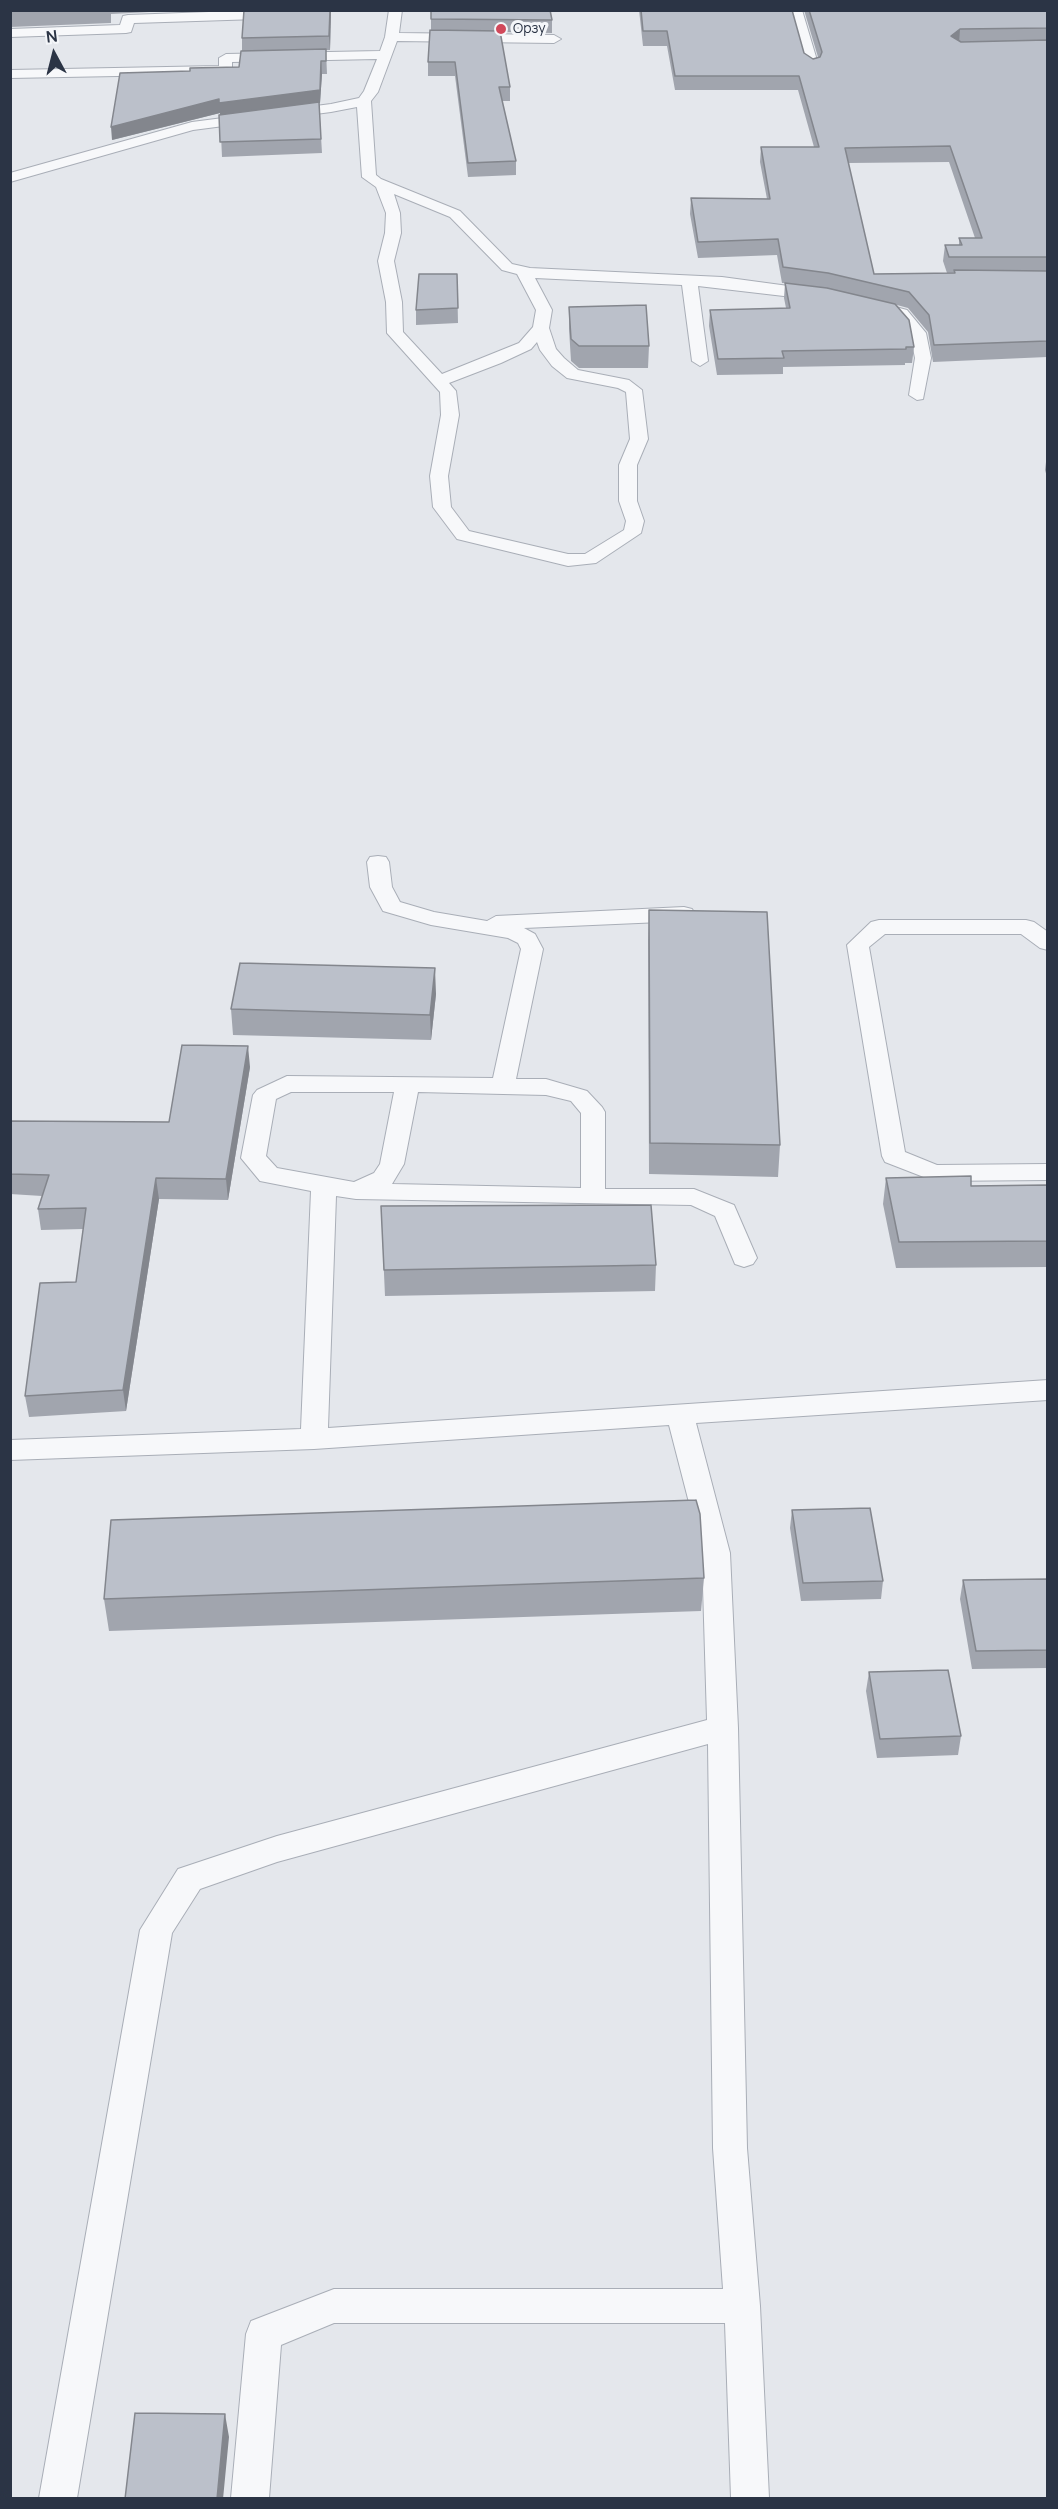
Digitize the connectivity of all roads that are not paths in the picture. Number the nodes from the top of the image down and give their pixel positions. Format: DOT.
graph roads {
  1 [pos="298,10"];
  2 [pos="396,10"];
  3 [pos="795,10"];
  4 [pos="128,15"];
  5 [pos="10,33"];
  6 [pos="392,37"];
  7 [pos="554,39"];
  8 [pos="386,55"];
  9 [pos="812,67"];
  10 [pos="10,74"];
  11 [pos="364,101"];
  12 [pos="10,178"];
  13 [pos="383,185"];
  14 [pos="523,271"];
  15 [pos="689,280"];
  16 [pos="837,298"];
  17 [pos="869,306"];
  18 [pos="541,328"];
  19 [pos="700,361"];
  20 [pos="438,381"];
  21 [pos="917,395"];
  22 [pos="378,862"];
  23 [pos="709,913"];
  24 [pos="474,924"];
  25 [pos="1047,943"];
  26 [pos="407,1085"];
  27 [pos="503,1086"];
  28 [pos="1047,1172"];
  29 [pos="324,1185"];
  30 [pos="356,1191"];
  31 [pos="593,1197"];
  32 [pos="744,1258"];
  33 [pos="1047,1390"];
  34 [pos="680,1414"];
  35 [pos="314,1439"];
  36 [pos="10,1450"];
  37 [pos="723,1728"];
  38 [pos="742,2306"];
  39 [pos="58,2499"];
  40 [pos="250,2499"];
  41 [pos="750,2499"];
  1 -- 4 [label="lane"];
  2 -- 6 [label="lane"];
  3 -- 9 [label="lane"];
  4 -- 5 [label="lane"];
  6 -- 7 [label="lane"];
  6 -- 8 [label="lane"];
  8 -- 10 [label="lane"];
  8 -- 11 [label="lane"];
  11 -- 12 [label="lane"];
  11 -- 13 [label="lane"];
  13 -- 14 [label="lane"];
  13 -- 20 [label="lane"];
  14 -- 15 [label="lane"];
  14 -- 18 [label="lane"];
  15 -- 16 [label="lane"];
  15 -- 19 [label="lane"];
  17 -- 21 [label="lane"];
  18 -- 20 [label="lane"];
  18 -- 20 [label="lane"];
  22 -- 24 [label="lane"];
  23 -- 24 [label="lane"];
  24 -- 27 [label="lane"];
  25 -- 28 [label="lane"];
  26 -- 27 [label="lane"];
  26 -- 29 [label="lane"];
  26 -- 30 [label="lane"];
  27 -- 31 [label="lane"];
  29 -- 30 [label="lane"];
  29 -- 35 [label="lane"];
  30 -- 31 [label="lane"];
  31 -- 32 [label="lane"];
  33 -- 34 [label="lane"];
  34 -- 35 [label="lane"];
  34 -- 37 [label="lane"];
  35 -- 36 [label="lane"];
  37 -- 38 [label="lane"];
  37 -- 39 [label="lane"];
  38 -- 40 [label="lane"];
  38 -- 41 [label="lane"];
}
